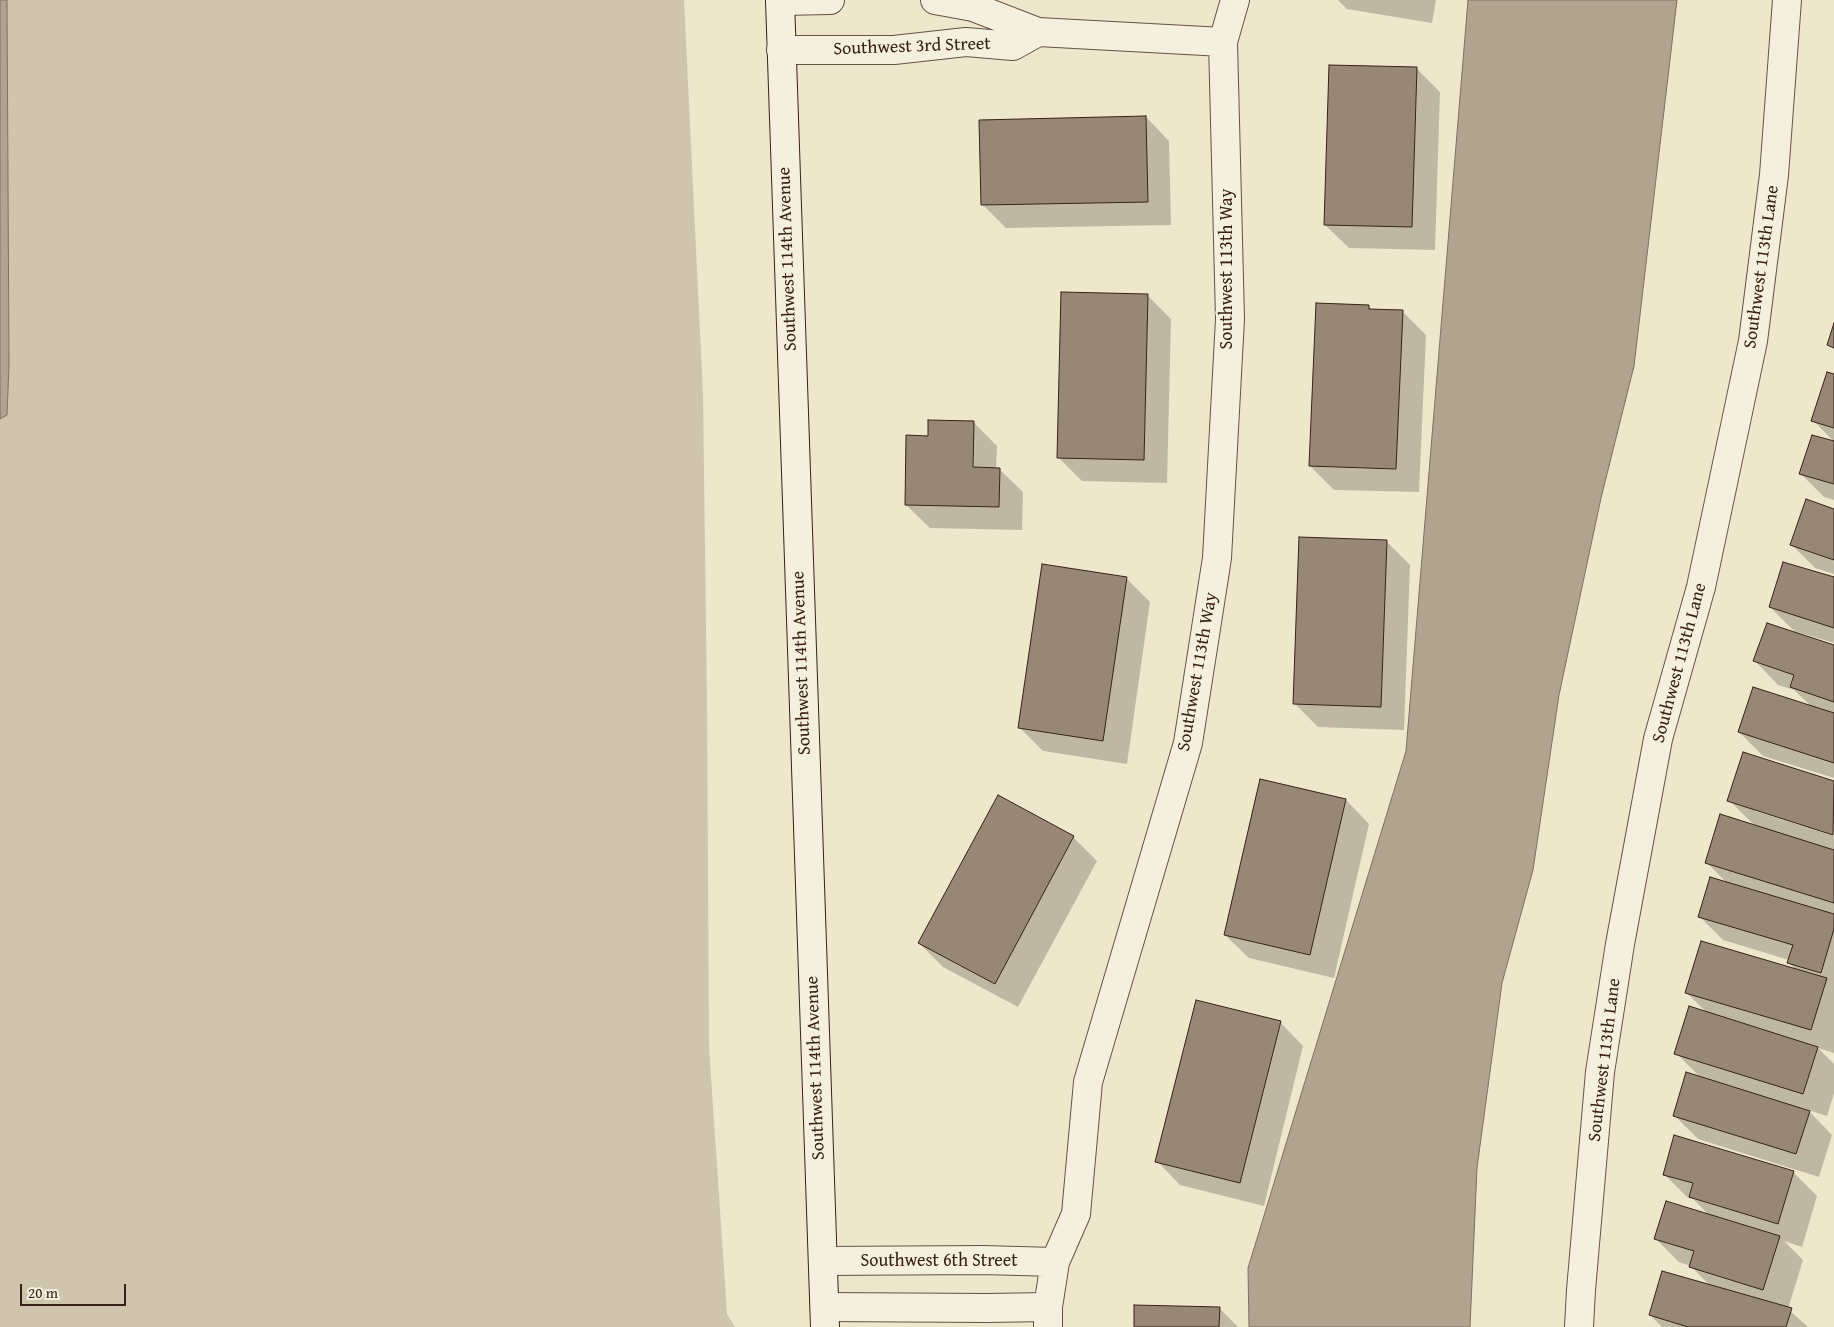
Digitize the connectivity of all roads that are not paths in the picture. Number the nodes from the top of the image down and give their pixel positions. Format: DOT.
graph roads {
  1 [pos="780,0"];
  2 [pos="830,0"];
  3 [pos="935,0"];
  4 [pos="1235,0"];
  5 [pos="1787,0"];
  6 [pos="1038,32"];
  7 [pos="1223,42"];
  8 [pos="781,50"];
  9 [pos="823,1261"];
  10 [pos="1054,1262"];
  11 [pos="825,1317"];
  12 [pos="1048,1317"];
  13 [pos="1579,1327"];
  1 -- 2 [label="street"];
  1 -- 8 [label="street, Southwest 114th Avenue"];
  3 -- 6 [label="street, Southwest 3rd Street"];
  4 -- 7 [label="street, Southwest 113th Way"];
  5 -- 13 [label="street, Southwest 113th Lane"];
  6 -- 7 [label="street, Southwest 3rd Street"];
  6 -- 8 [label="street, Southwest 3rd Street"];
  7 -- 10 [label="street, Southwest 113th Way"];
  8 -- 9 [label="street, Southwest 114th Avenue"];
  9 -- 10 [label="street, Southwest 6th Street"];
  9 -- 11 [label="street, Southwest 114th Avenue"];
  10 -- 12 [label="street, Southwest 113th Way"];
  11 -- 12 [label="street"];
}
